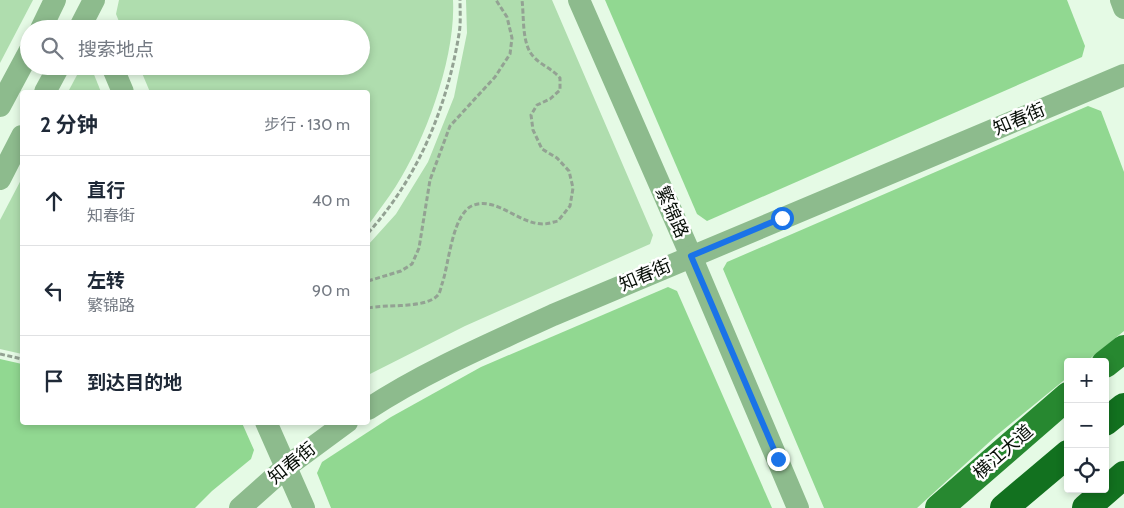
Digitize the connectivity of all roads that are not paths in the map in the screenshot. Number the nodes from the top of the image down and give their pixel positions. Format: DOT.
graph roads {
  1 [pos="55,0"];
  2 [pos="579,0"];
  3 [pos="1121,0"];
  4 [pos="1124,8"];
  5 [pos="45,20"];
  6 [pos="20,69"];
  7 [pos="54,75"];
  8 [pos="116,75"];
  9 [pos="1124,75"];
  10 [pos="47,90"];
  11 [pos="122,90"];
  12 [pos="0,106"];
  13 [pos="20,140"];
  14 [pos="0,179"];
  15 [pos="691,256"];
  16 [pos="1124,349"];
  17 [pos="1109,361"];
  18 [pos="1064,399"];
  19 [pos="1124,407"];
  20 [pos="370,408"];
  21 [pos="1109,419"];
  22 [pos="267,425"];
  23 [pos="343,425"];
  24 [pos="1064,457"];
  25 [pos="286,467"];
  26 [pos="1124,475"];
  27 [pos="240,508"];
  28 [pos="304,508"];
  29 [pos="798,508"];
  30 [pos="939,508"];
  31 [pos="1004,508"];
  32 [pos="1086,508"];
  1 -- 5 [label="street"];
  2 -- 15 [label="street, 繁锦路"];
  3 -- 4 [label="street"];
  6 -- 12 [label="street"];
  7 -- 10 [label="street"];
  8 -- 11 [label="street"];
  9 -- 15 [label="street, 知春街"];
  13 -- 14 [label="street"];
  15 -- 20 [label="street, 知春街"];
  15 -- 29 [label="street, 繁锦路"];
  16 -- 17 [label="main road"];
  18 -- 30 [label="main road, 横江大道"];
  19 -- 21 [label="highway"];
  22 -- 25 [label="street"];
  23 -- 25 [label="street, 知春街"];
  24 -- 31 [label="highway"];
  25 -- 27 [label="street, 知春街"];
  25 -- 28 [label="street"];
  26 -- 32 [label="highway"];
}
